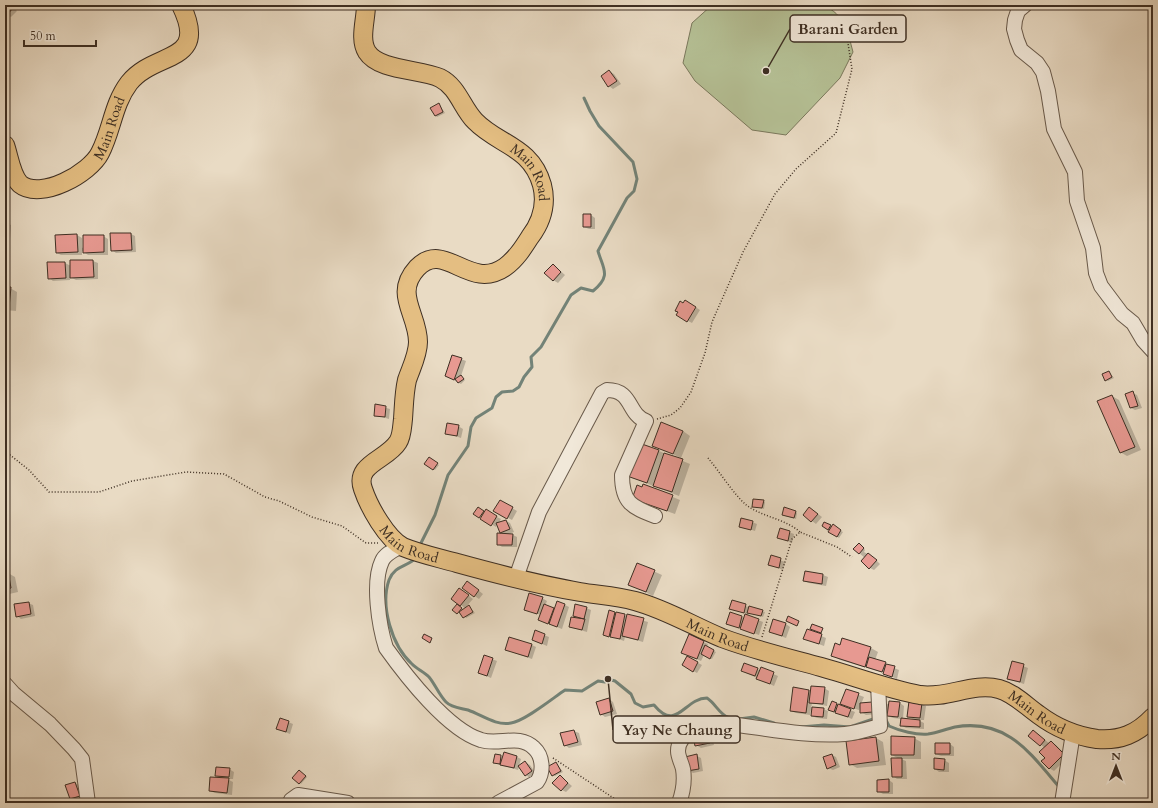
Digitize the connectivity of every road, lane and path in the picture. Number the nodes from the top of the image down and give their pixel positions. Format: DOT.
graph roads {
  1 [pos="181,5"];
  2 [pos="366,5"];
  3 [pos="1025,5"];
  4 [pos="836,19"];
  5 [pos="5,145"];
  6 [pos="1153,350"];
  7 [pos="646,422"];
  8 [pos="5,451"];
  9 [pos="708,458"];
  10 [pos="655,516"];
  11 [pos="800,532"];
  12 [pos="399,544"];
  13 [pos="852,557"];
  14 [pos="516,578"];
  15 [pos="758,650"];
  16 [pos="5,684"];
  17 [pos="878,684"];
  18 [pos="1153,717"];
  19 [pos="1073,733"];
  20 [pos="535,749"];
  21 [pos="1063,796"];
  22 [pos="88,803"];
  23 [pos="290,803"];
  24 [pos="348,803"];
  25 [pos="498,803"];
  26 [pos="621,803"];
  27 [pos="679,803"];
  1 -- 5 [label="main road, Main Road"];
  2 -- 12 [label="main road, Main Road"];
  3 -- 6 [label="street"];
  4 -- 7 [label="path"];
  7 -- 10 [label="street"];
  7 -- 14 [label="street"];
  8 -- 12 [label="path"];
  9 -- 11 [label="path"];
  11 -- 13 [label="path"];
  11 -- 15 [label="path"];
  12 -- 14 [label="main road, Main Road"];
  12 -- 20 [label="street"];
  14 -- 15 [label="main road, Main Road"];
  15 -- 17 [label="main road, Main Road"];
  16 -- 22 [label="street"];
  17 -- 19 [label="main road, Main Road"];
  17 -- 27 [label="street"];
  18 -- 19 [label="main road, Main Road"];
  19 -- 21 [label="street"];
  20 -- 25 [label="street"];
  20 -- 26 [label="path"];
  23 -- 24 [label="street"];
}
